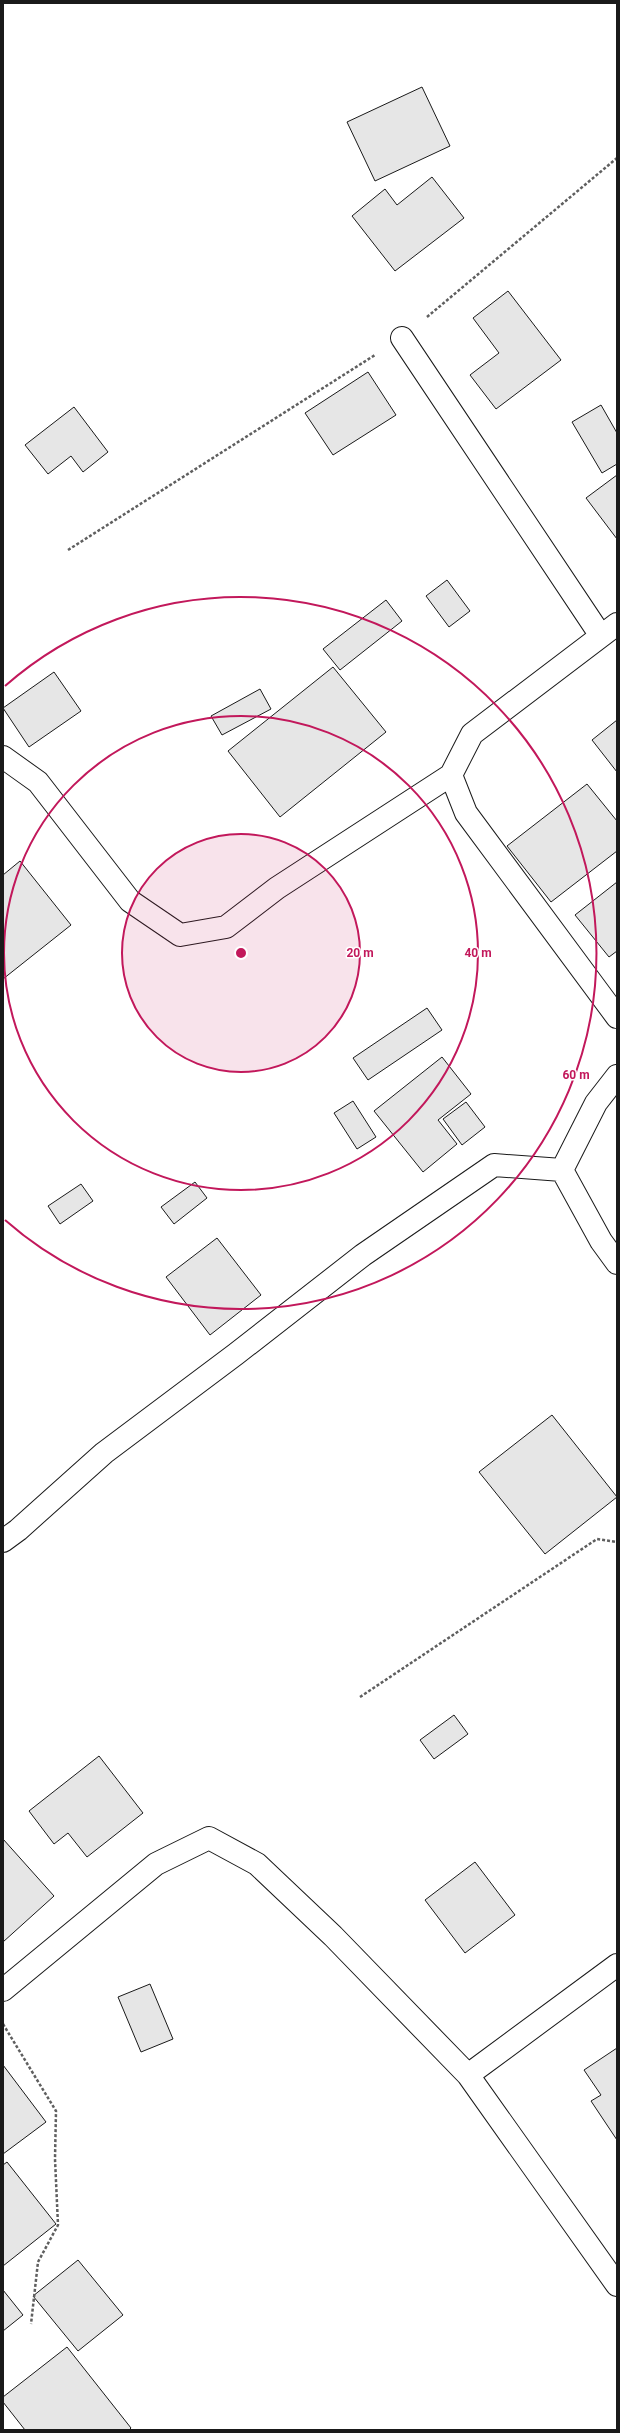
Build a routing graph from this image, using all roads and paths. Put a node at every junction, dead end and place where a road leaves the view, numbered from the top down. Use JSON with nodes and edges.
{"nodes":[{"id":1,"x":617,"y":158,"type":"edge"},
{"id":2,"x":402,"y":338,"type":"junction"},
{"id":3,"x":68,"y":550,"type":"dead end"},
{"id":4,"x":609,"y":630,"type":"edge"},
{"id":5,"x":3,"y":757,"type":"edge"},
{"id":6,"x":451,"y":775,"type":"junction"},
{"id":7,"x":617,"y":1017,"type":"edge"},
{"id":8,"x":617,"y":1076,"type":"edge"},
{"id":9,"x":562,"y":1170,"type":"junction"},
{"id":10,"x":617,"y":1263,"type":"edge"},
{"id":11,"x":3,"y":1541,"type":"edge"},
{"id":12,"x":617,"y":1542,"type":"edge"},
{"id":13,"x":360,"y":1697,"type":"dead end"},
{"id":14,"x":617,"y":1965,"type":"edge"},
{"id":15,"x":3,"y":1990,"type":"edge"},
{"id":16,"x":3,"y":2024,"type":"edge"},
{"id":17,"x":468,"y":2075,"type":"junction"},
{"id":18,"x":617,"y":2285,"type":"edge"},
{"id":19,"x":31,"y":2324,"type":"dead end"}],
"edges":[{"from":1,"to":2,"type":"path"},
{"from":2,"to":3,"type":"path"},
{"from":2,"to":4,"type":"street"},
{"from":4,"to":6,"type":"street"},
{"from":5,"to":6,"type":"street"},
{"from":6,"to":7,"type":"street"},
{"from":8,"to":9,"type":"street"},
{"from":9,"to":10,"type":"street"},
{"from":9,"to":11,"type":"street"},
{"from":12,"to":13,"type":"path"},
{"from":14,"to":17,"type":"street"},
{"from":15,"to":17,"type":"street"},
{"from":16,"to":19,"type":"path"},
{"from":17,"to":18,"type":"street"}]}
